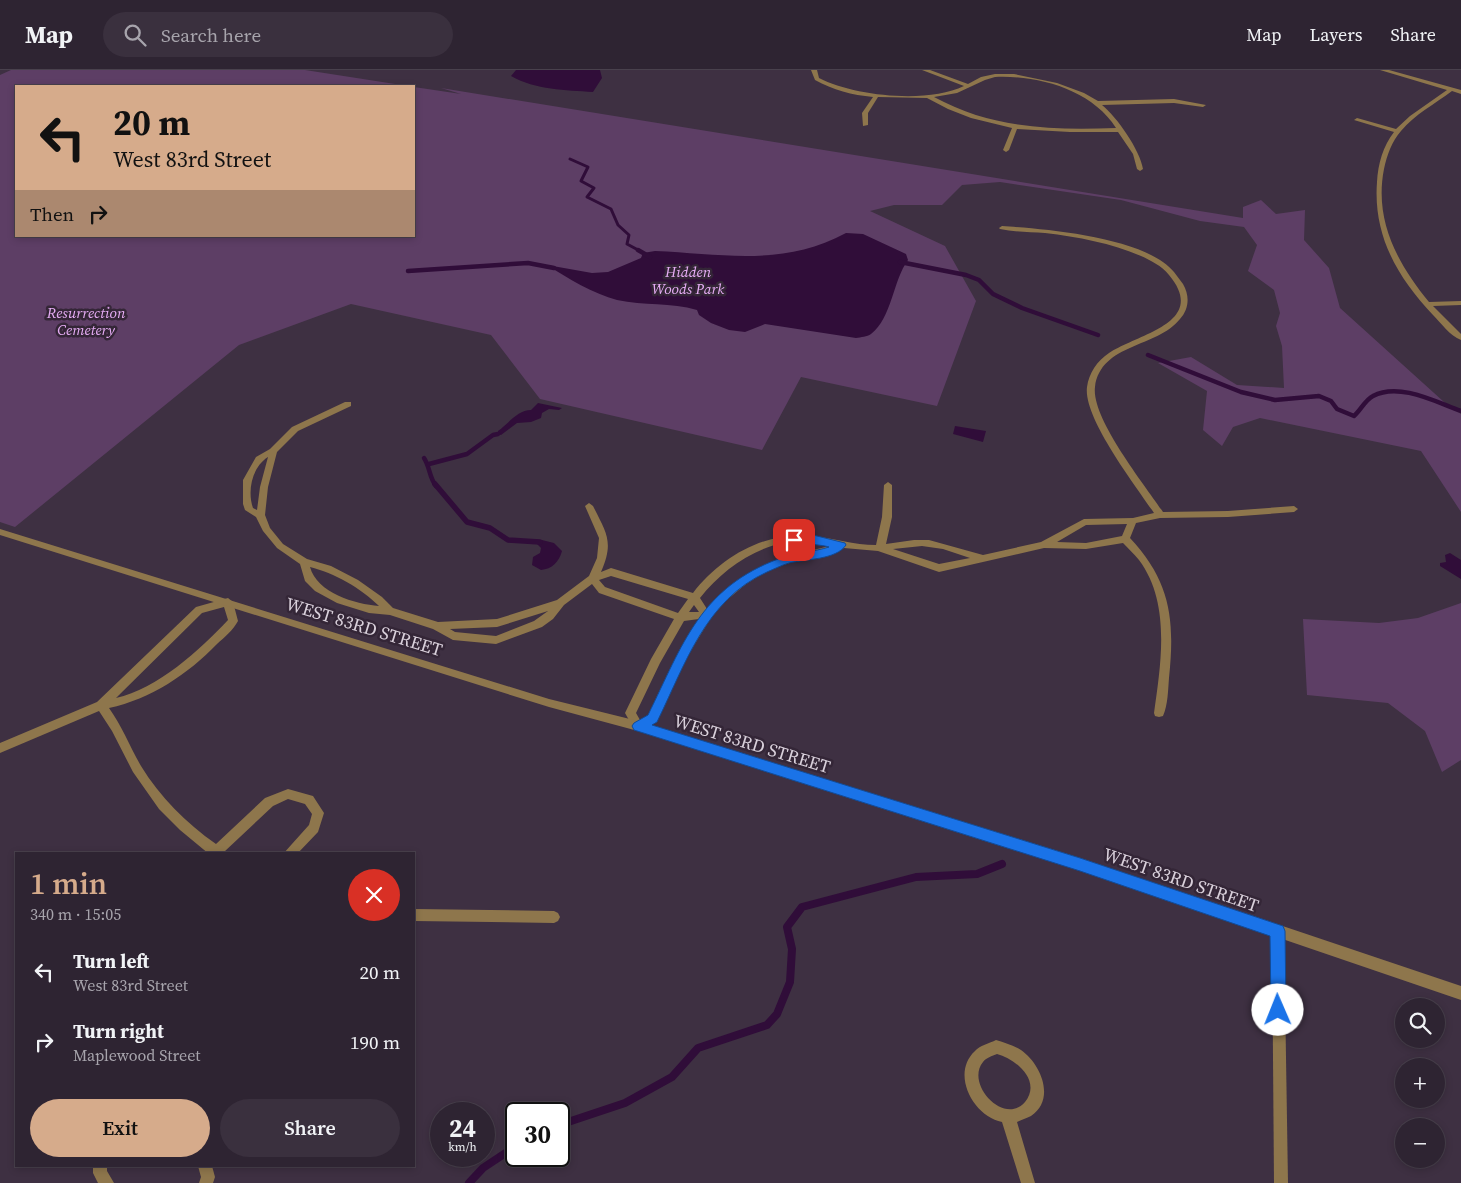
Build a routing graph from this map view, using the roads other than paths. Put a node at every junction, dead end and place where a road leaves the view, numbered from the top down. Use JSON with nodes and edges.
{"nodes":[{"id":1,"x":814,"y":70,"type":"edge"},
{"id":2,"x":925,"y":70,"type":"edge"},
{"id":3,"x":979,"y":70,"type":"edge"},
{"id":4,"x":1383,"y":70,"type":"edge"},
{"id":5,"x":998,"y":72,"type":"edge"},
{"id":6,"x":980,"y":80,"type":"junction"},
{"id":7,"x":968,"y":86,"type":"junction"},
{"id":8,"x":1452,"y":89,"type":"junction"},
{"id":9,"x":1461,"y":92,"type":"edge"},
{"id":10,"x":877,"y":95,"type":"junction"},
{"id":11,"x":928,"y":96,"type":"junction"},
{"id":12,"x":1096,"y":103,"type":"junction"},
{"id":13,"x":1203,"y":105,"type":"dead end"},
{"id":14,"x":1357,"y":120,"type":"dead end"},
{"id":15,"x":865,"y":125,"type":"dead end"},
{"id":16,"x":1014,"y":127,"type":"junction"},
{"id":17,"x":1120,"y":130,"type":"junction"},
{"id":18,"x":1398,"y":132,"type":"junction"},
{"id":19,"x":1006,"y":150,"type":"dead end"},
{"id":20,"x":1140,"y":169,"type":"dead end"},
{"id":21,"x":1002,"y":228,"type":"dead end"},
{"id":22,"x":1461,"y":303,"type":"edge"},
{"id":23,"x":1427,"y":304,"type":"junction"},
{"id":24,"x":1461,"y":338,"type":"edge"},
{"id":25,"x":348,"y":404,"type":"dead end"},
{"id":26,"x":273,"y":451,"type":"junction"},
{"id":27,"x":888,"y":485,"type":"dead end"},
{"id":28,"x":589,"y":506,"type":"dead end"},
{"id":29,"x":1294,"y":509,"type":"dead end"},
{"id":30,"x":1160,"y":514,"type":"junction"},
{"id":31,"x":260,"y":515,"type":"junction"},
{"id":32,"x":1133,"y":521,"type":"junction"},
{"id":33,"x":0,"y":532,"type":"edge"},
{"id":34,"x":1125,"y":539,"type":"junction"},
{"id":35,"x":841,"y":545,"type":"junction"},
{"id":36,"x":1044,"y":545,"type":"junction"},
{"id":37,"x":880,"y":548,"type":"junction"},
{"id":38,"x":984,"y":559,"type":"junction"},
{"id":39,"x":304,"y":562,"type":"junction"},
{"id":40,"x":593,"y":578,"type":"junction"},
{"id":41,"x":694,"y":597,"type":"junction"},
{"id":42,"x":228,"y":602,"type":"junction"},
{"id":43,"x":561,"y":602,"type":"junction"},
{"id":44,"x":390,"y":612,"type":"junction"},
{"id":45,"x":706,"y":615,"type":"junction"},
{"id":46,"x":680,"y":617,"type":"junction"},
{"id":47,"x":437,"y":626,"type":"junction"},
{"id":48,"x":101,"y":705,"type":"junction"},
{"id":49,"x":1158,"y":713,"type":"dead end"},
{"id":50,"x":638,"y":726,"type":"junction"},
{"id":51,"x":0,"y":748,"type":"edge"},
{"id":52,"x":217,"y":852,"type":"edge"},
{"id":53,"x":219,"y":852,"type":"edge"},
{"id":54,"x":291,"y":852,"type":"edge"},
{"id":55,"x":415,"y":915,"type":"edge"},
{"id":56,"x":554,"y":917,"type":"dead end"},
{"id":57,"x":1278,"y":931,"type":"junction"},
{"id":58,"x":1461,"y":993,"type":"edge"},
{"id":59,"x":1008,"y":1117,"type":"junction"},
{"id":60,"x":100,"y":1167,"type":"edge"},
{"id":61,"x":204,"y":1167,"type":"edge"},
{"id":62,"x":106,"y":1183,"type":"edge"},
{"id":63,"x":206,"y":1183,"type":"edge"},
{"id":64,"x":1028,"y":1183,"type":"edge"},
{"id":65,"x":1281,"y":1183,"type":"edge"}],
"edges":[{"from":1,"to":10,"type":"street"},
{"from":2,"to":7,"type":"street"},
{"from":3,"to":6,"type":"street"},
{"from":4,"to":8,"type":"street"},
{"from":5,"to":6,"type":"street"},
{"from":5,"to":12,"type":"street"},
{"from":6,"to":7,"type":"street"},
{"from":7,"to":11,"type":"street"},
{"from":8,"to":9,"type":"street"},
{"from":8,"to":18,"type":"street"},
{"from":10,"to":11,"type":"street"},
{"from":10,"to":15,"type":"street"},
{"from":11,"to":16,"type":"street"},
{"from":12,"to":13,"type":"street"},
{"from":12,"to":17,"type":"street"},
{"from":14,"to":18,"type":"street"},
{"from":16,"to":17,"type":"street"},
{"from":16,"to":19,"type":"street"},
{"from":17,"to":20,"type":"street"},
{"from":18,"to":23,"type":"street"},
{"from":21,"to":30,"type":"street"},
{"from":22,"to":23,"type":"street"},
{"from":23,"to":24,"type":"street"},
{"from":25,"to":26,"type":"street"},
{"from":26,"to":31,"type":"street"},
{"from":26,"to":31,"type":"street"},
{"from":27,"to":37,"type":"street"},
{"from":28,"to":40,"type":"street"},
{"from":29,"to":30,"type":"street"},
{"from":30,"to":32,"type":"street"},
{"from":31,"to":39,"type":"street"},
{"from":32,"to":34,"type":"street"},
{"from":32,"to":36,"type":"street"},
{"from":33,"to":42,"type":"street","name":"WEST 83RD STREET"},
{"from":34,"to":36,"type":"street"},
{"from":34,"to":49,"type":"street"},
{"from":35,"to":37,"type":"street"},
{"from":35,"to":41,"type":"street"},
{"from":35,"to":45,"type":"street"},
{"from":36,"to":38,"type":"street"},
{"from":37,"to":38,"type":"street"},
{"from":37,"to":38,"type":"street"},
{"from":39,"to":44,"type":"street"},
{"from":39,"to":44,"type":"street"},
{"from":40,"to":41,"type":"street"},
{"from":40,"to":43,"type":"street"},
{"from":40,"to":46,"type":"street"},
{"from":41,"to":45,"type":"street"},
{"from":41,"to":46,"type":"street"},
{"from":42,"to":48,"type":"street"},
{"from":42,"to":48,"type":"street"},
{"from":42,"to":50,"type":"street","name":"WEST 83RD STREET"},
{"from":43,"to":47,"type":"street"},
{"from":43,"to":47,"type":"street"},
{"from":44,"to":47,"type":"street"},
{"from":45,"to":46,"type":"street"},
{"from":45,"to":50,"type":"street"},
{"from":46,"to":50,"type":"street"},
{"from":48,"to":51,"type":"street"},
{"from":48,"to":52,"type":"street"},
{"from":50,"to":57,"type":"street","name":"WEST 83RD STREET"},
{"from":53,"to":54,"type":"street"},
{"from":55,"to":56,"type":"street"},
{"from":57,"to":58,"type":"street","name":"WEST 83RD STREET"},
{"from":57,"to":65,"type":"street"},
{"from":59,"to":59,"type":"street"},
{"from":59,"to":64,"type":"street"},
{"from":60,"to":62,"type":"street"},
{"from":61,"to":63,"type":"street"}]}
